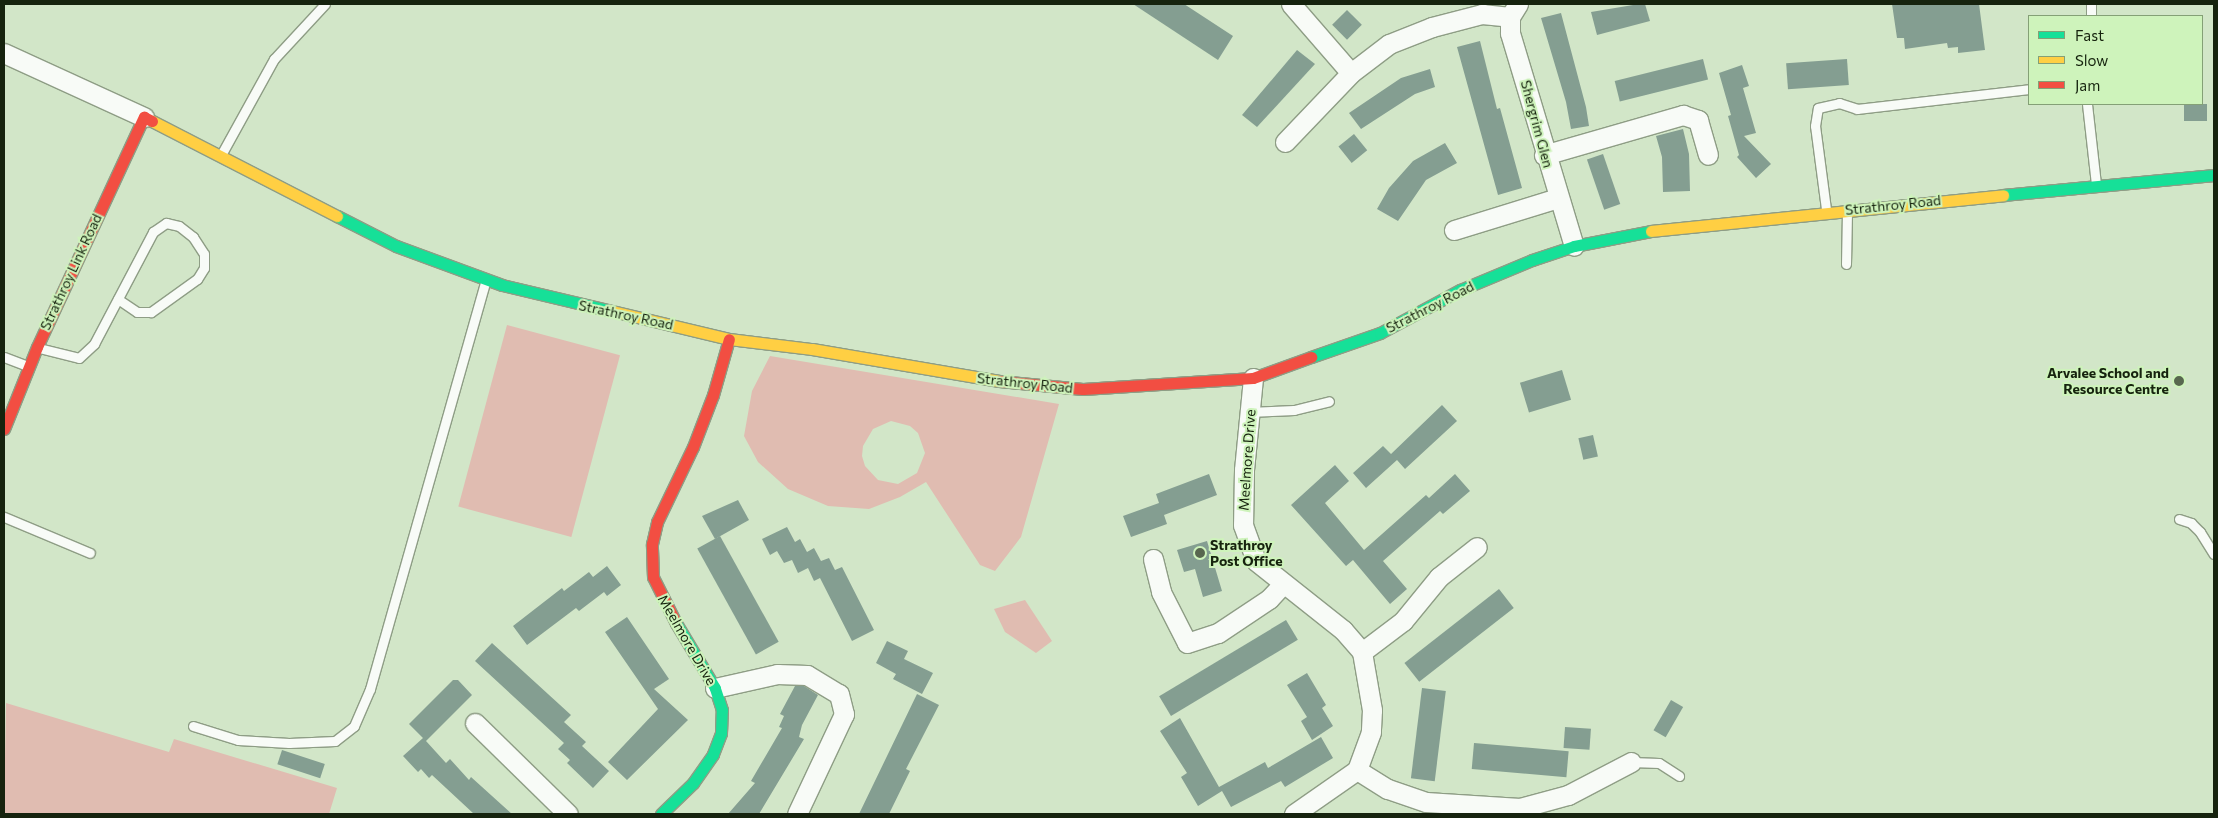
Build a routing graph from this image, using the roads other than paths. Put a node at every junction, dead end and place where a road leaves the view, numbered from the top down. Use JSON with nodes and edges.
{"nodes":[{"id":1,"x":325,"y":4,"type":"edge"},
{"id":2,"x":1291,"y":4,"type":"edge"},
{"id":3,"x":1514,"y":10,"type":"edge"},
{"id":4,"x":4,"y":53,"type":"edge"},
{"id":5,"x":1351,"y":73,"type":"junction"},
{"id":6,"x":2028,"y":89,"type":"edge"},
{"id":7,"x":2087,"y":105,"type":"edge"},
{"id":8,"x":144,"y":117,"type":"junction"},
{"id":9,"x":1285,"y":142,"type":"dead end"},
{"id":10,"x":221,"y":155,"type":"junction"},
{"id":11,"x":1544,"y":155,"type":"junction"},
{"id":12,"x":1708,"y":155,"type":"dead end"},
{"id":13,"x":2214,"y":175,"type":"edge"},
{"id":14,"x":2096,"y":184,"type":"junction"},
{"id":15,"x":1558,"y":198,"type":"junction"},
{"id":16,"x":1847,"y":210,"type":"junction"},
{"id":17,"x":1826,"y":212,"type":"junction"},
{"id":18,"x":1454,"y":230,"type":"dead end"},
{"id":19,"x":1574,"y":246,"type":"junction"},
{"id":20,"x":1846,"y":264,"type":"dead end"},
{"id":21,"x":485,"y":279,"type":"junction"},
{"id":22,"x":118,"y":299,"type":"junction"},
{"id":23,"x":730,"y":339,"type":"junction"},
{"id":24,"x":37,"y":347,"type":"junction"},
{"id":25,"x":4,"y":356,"type":"edge"},
{"id":26,"x":28,"y":366,"type":"junction"},
{"id":27,"x":1253,"y":378,"type":"junction"},
{"id":28,"x":1329,"y":401,"type":"dead end"},
{"id":29,"x":1250,"y":412,"type":"junction"},
{"id":30,"x":4,"y":429,"type":"edge"},
{"id":31,"x":4,"y":517,"type":"edge"},
{"id":32,"x":2179,"y":520,"type":"dead end"},
{"id":33,"x":1477,"y":548,"type":"dead end"},
{"id":34,"x":90,"y":552,"type":"dead end"},
{"id":35,"x":2214,"y":554,"type":"edge"},
{"id":36,"x":1153,"y":559,"type":"dead end"},
{"id":37,"x":1283,"y":584,"type":"junction"},
{"id":38,"x":1362,"y":652,"type":"junction"},
{"id":39,"x":715,"y":688,"type":"junction"},
{"id":40,"x":475,"y":723,"type":"dead end"},
{"id":41,"x":193,"y":726,"type":"dead end"},
{"id":42,"x":1631,"y":762,"type":"joint"},
{"id":43,"x":1356,"y":770,"type":"junction"},
{"id":44,"x":1679,"y":776,"type":"dead end"},
{"id":45,"x":1426,"y":808,"type":"edge"},
{"id":46,"x":568,"y":814,"type":"edge"},
{"id":47,"x":661,"y":814,"type":"edge"},
{"id":48,"x":797,"y":814,"type":"edge"},
{"id":49,"x":1294,"y":814,"type":"edge"}],
"edges":[{"from":1,"to":10,"type":"lane"},
{"from":2,"to":5,"type":"street"},
{"from":3,"to":5,"type":"street"},
{"from":3,"to":11,"type":"street","name":"Shergrim Glen"},
{"from":4,"to":8,"type":"street"},
{"from":5,"to":9,"type":"street"},
{"from":6,"to":17,"type":"lane"},
{"from":7,"to":14,"type":"lane"},
{"from":8,"to":10,"type":"street","name":"Strathroy Road"},
{"from":8,"to":24,"type":"street","name":"Strathroy Link Road"},
{"from":10,"to":21,"type":"street","name":"Strathroy Road"},
{"from":11,"to":12,"type":"street"},
{"from":11,"to":15,"type":"street","name":"Shergrim Glen"},
{"from":13,"to":14,"type":"street","name":"Strathroy Road"},
{"from":14,"to":16,"type":"street","name":"Strathroy Road"},
{"from":15,"to":18,"type":"street"},
{"from":15,"to":19,"type":"street","name":"Shergrim Glen"},
{"from":16,"to":17,"type":"street","name":"Strathroy Road"},
{"from":16,"to":20,"type":"lane"},
{"from":17,"to":19,"type":"street","name":"Strathroy Road"},
{"from":19,"to":27,"type":"street","name":"Strathroy Road"},
{"from":21,"to":23,"type":"street","name":"Strathroy Road"},
{"from":21,"to":41,"type":"lane"},
{"from":22,"to":22,"type":"lane"},
{"from":22,"to":24,"type":"lane"},
{"from":23,"to":27,"type":"street","name":"Strathroy Road"},
{"from":23,"to":39,"type":"street","name":"Meelmore Drive"},
{"from":24,"to":26,"type":"street","name":"Strathroy Link Road"},
{"from":25,"to":26,"type":"lane"},
{"from":26,"to":30,"type":"street","name":"Strathroy Link Road"},
{"from":27,"to":29,"type":"street","name":"Meelmore Drive"},
{"from":28,"to":29,"type":"lane"},
{"from":29,"to":37,"type":"street","name":"Meelmore Drive"},
{"from":31,"to":34,"type":"lane"},
{"from":32,"to":35,"type":"lane"},
{"from":33,"to":38,"type":"street"},
{"from":36,"to":37,"type":"street"},
{"from":37,"to":38,"type":"street","name":"Meelmore Drive"},
{"from":38,"to":43,"type":"street"},
{"from":39,"to":47,"type":"street","name":"Meelmore Drive"},
{"from":39,"to":48,"type":"street"},
{"from":40,"to":46,"type":"street"},
{"from":42,"to":44,"type":"lane"},
{"from":42,"to":45,"type":"street"},
{"from":43,"to":45,"type":"street"},
{"from":43,"to":49,"type":"street"}]}
